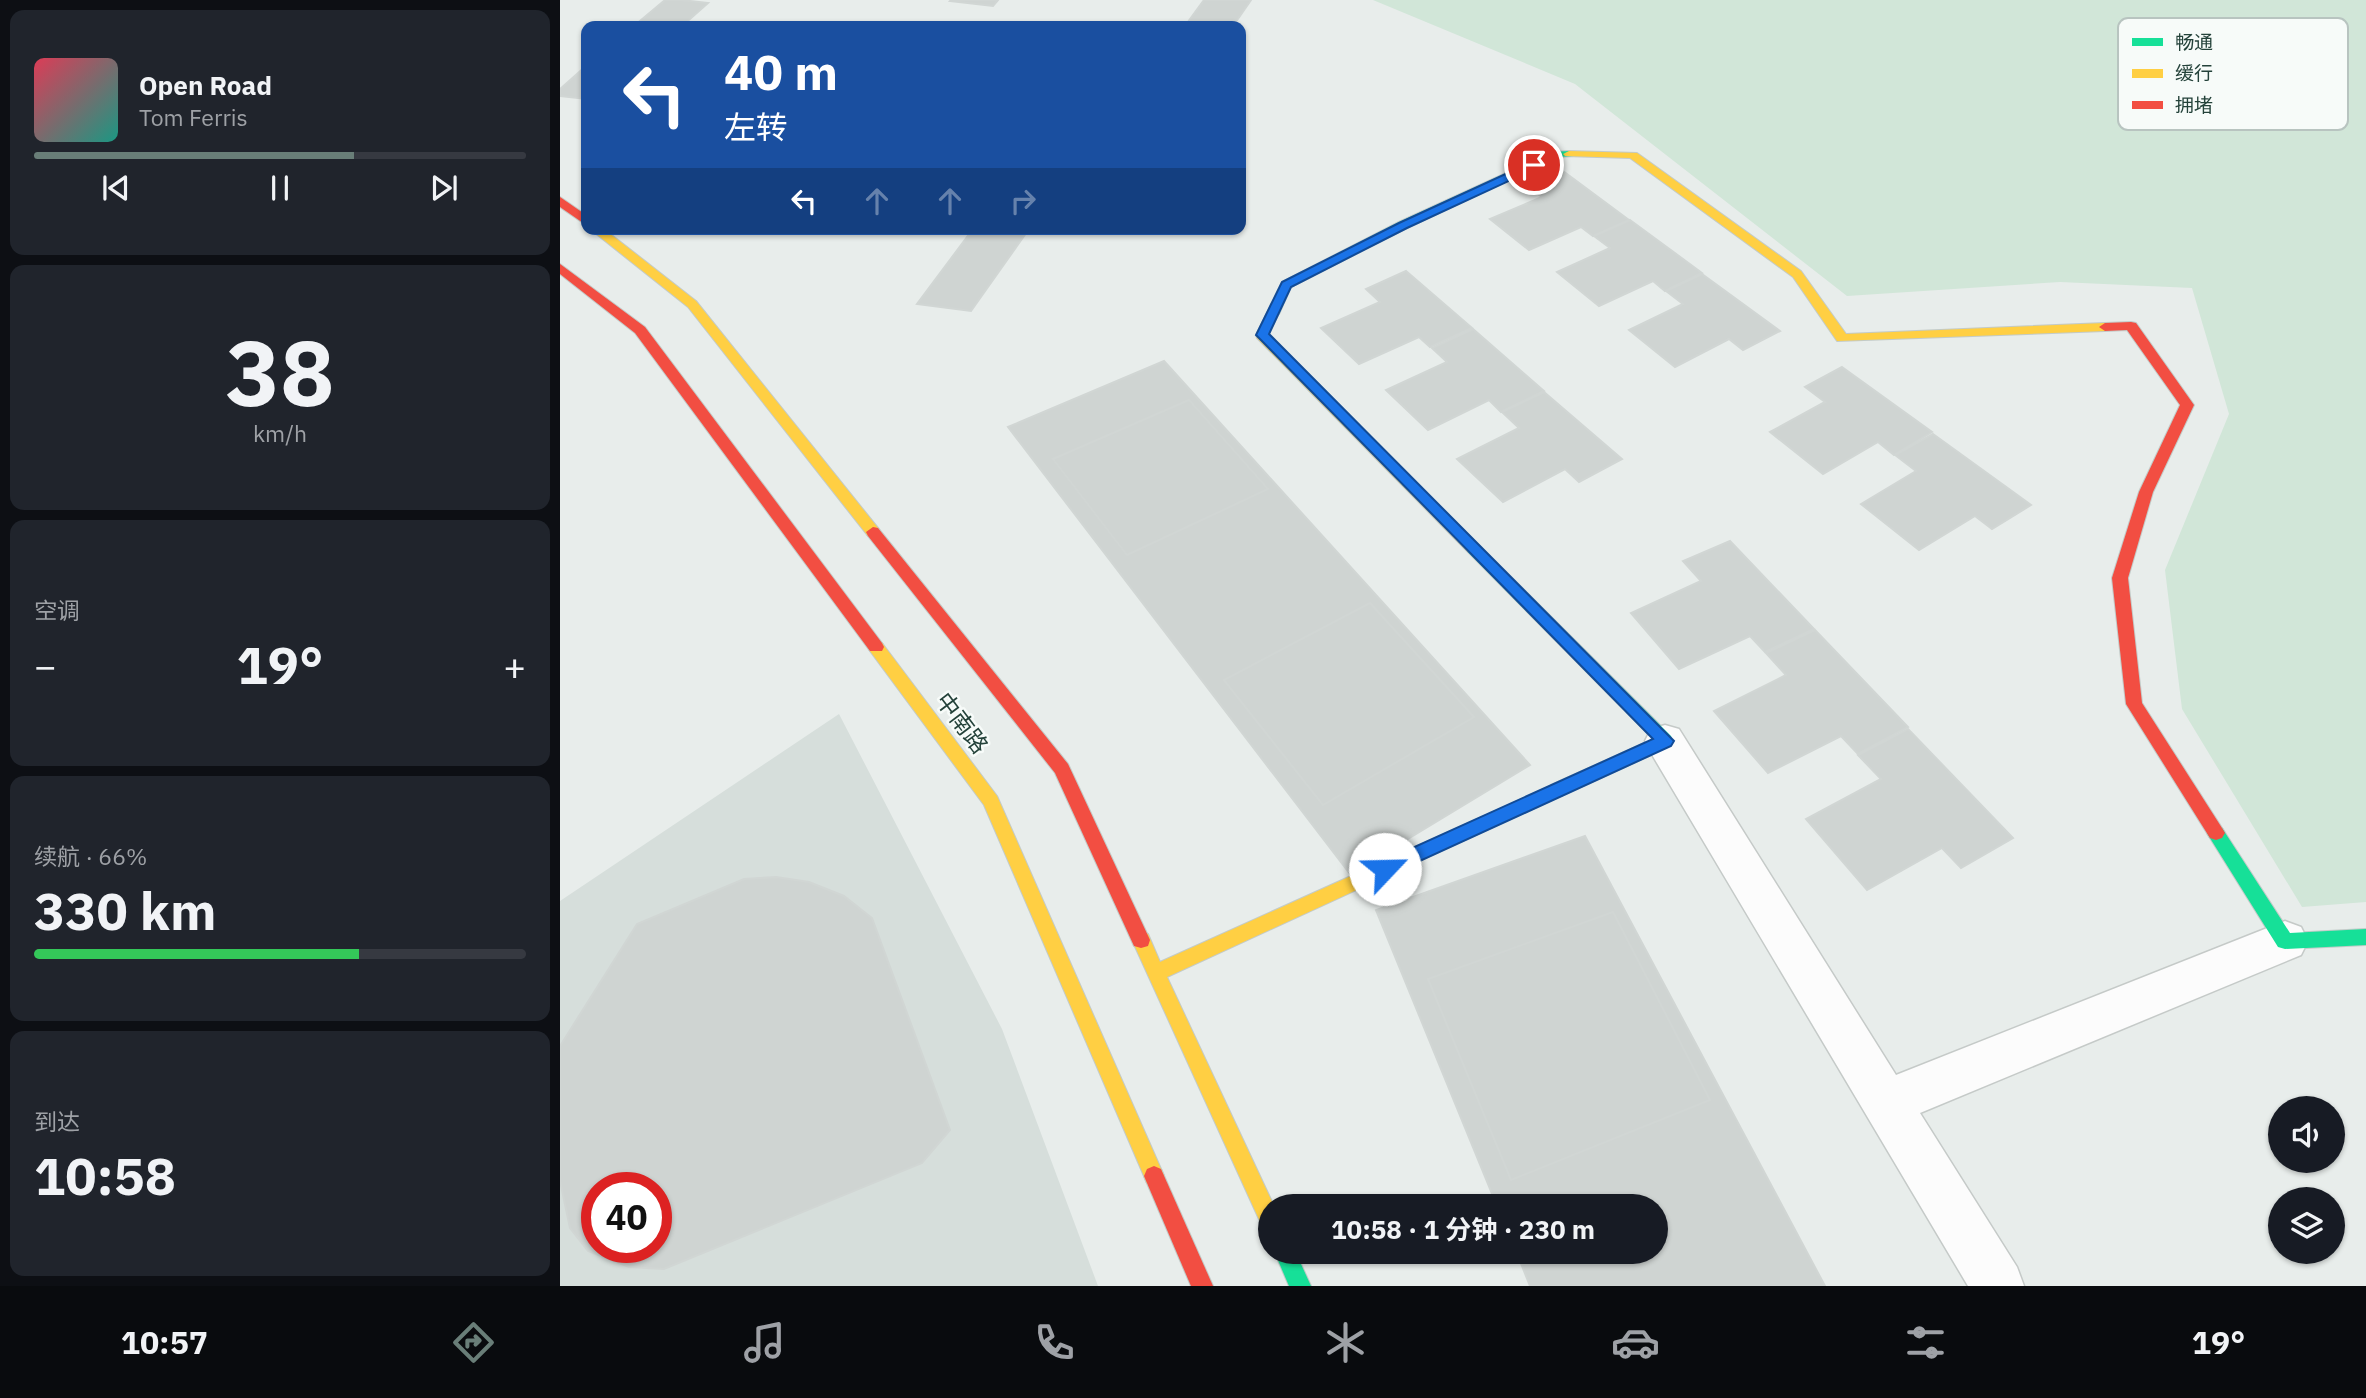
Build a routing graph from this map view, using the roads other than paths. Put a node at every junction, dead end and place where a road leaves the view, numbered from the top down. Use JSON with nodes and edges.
{"nodes":[{"id":1,"x":560,"y":201,"type":"edge"},
{"id":2,"x":581,"y":217,"type":"edge"},
{"id":3,"x":604,"y":235,"type":"edge"},
{"id":4,"x":560,"y":268,"type":"edge"},
{"id":5,"x":1665,"y":741,"type":"junction"},
{"id":6,"x":2366,"y":937,"type":"edge"},
{"id":7,"x":2286,"y":941,"type":"junction"},
{"id":8,"x":1156,"y":973,"type":"junction"},
{"id":9,"x":1886,"y":1103,"type":"junction"},
{"id":10,"x":1258,"y":1196,"type":"edge"},
{"id":11,"x":1290,"y":1264,"type":"edge"},
{"id":12,"x":1202,"y":1286,"type":"edge"},
{"id":13,"x":1300,"y":1286,"type":"edge"},
{"id":14,"x":1998,"y":1286,"type":"edge"}],
"edges":[{"from":1,"to":2,"type":"street"},
{"from":3,"to":8,"type":"street"},
{"from":4,"to":12,"type":"street","name":"中南路"},
{"from":5,"to":7,"type":"street"},
{"from":5,"to":8,"type":"street"},
{"from":5,"to":9,"type":"street"},
{"from":6,"to":7,"type":"street"},
{"from":7,"to":9,"type":"street"},
{"from":8,"to":10,"type":"street"},
{"from":9,"to":14,"type":"street"},
{"from":11,"to":13,"type":"street"}]}
